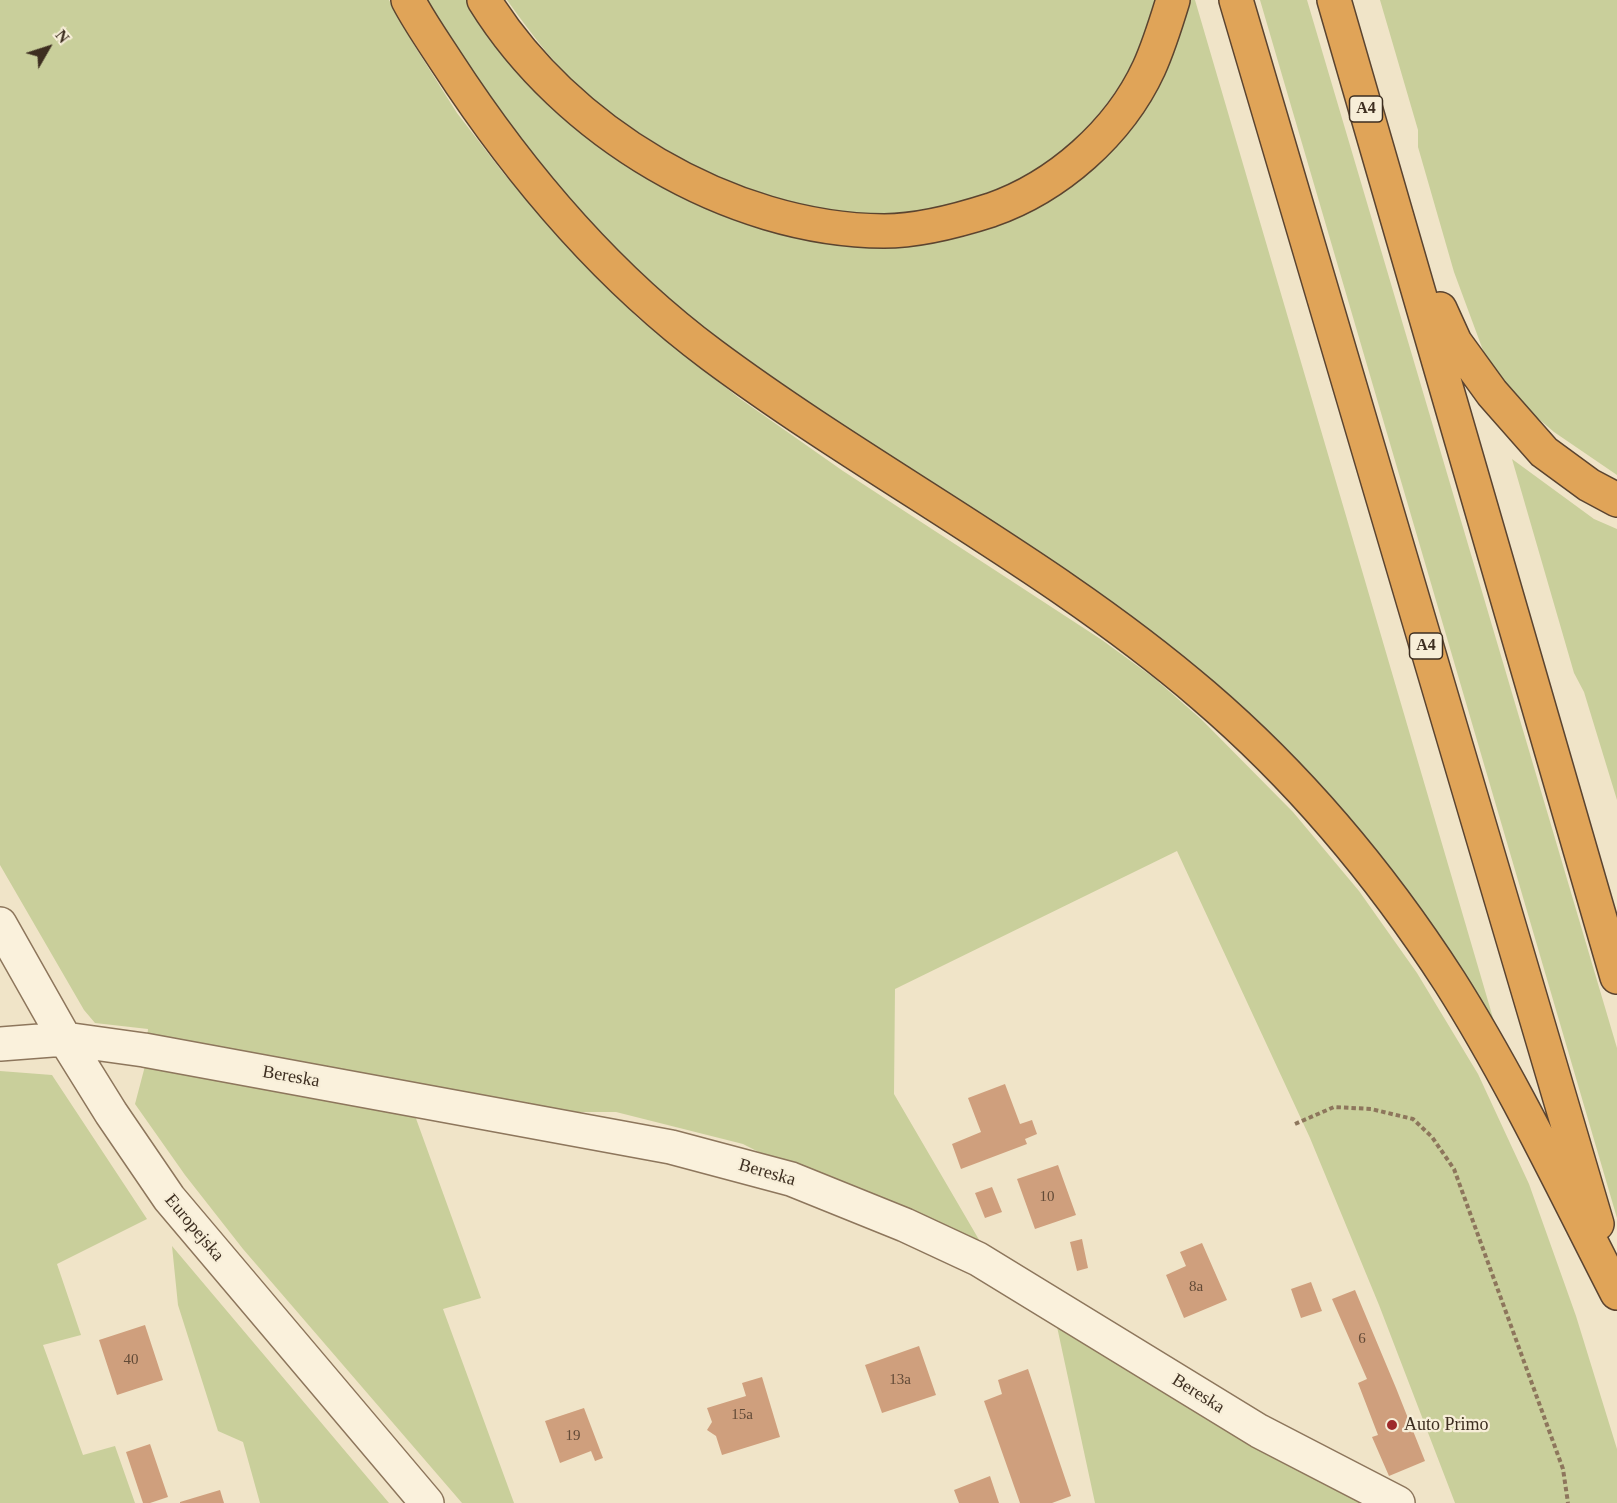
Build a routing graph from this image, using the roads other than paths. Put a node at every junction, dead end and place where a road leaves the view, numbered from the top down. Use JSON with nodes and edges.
{"nodes":[{"id":1,"x":408,"y":0,"type":"edge"},
{"id":2,"x":484,"y":0,"type":"edge"},
{"id":3,"x":1173,"y":0,"type":"edge"},
{"id":4,"x":1236,"y":0,"type":"edge"},
{"id":5,"x":1334,"y":0,"type":"edge"},
{"id":6,"x":1397,"y":218,"type":"junction"},
{"id":7,"x":1617,"y":500,"type":"edge"},
{"id":8,"x":0,"y":924,"type":"edge"},
{"id":9,"x":1617,"y":977,"type":"edge"},
{"id":10,"x":66,"y":1039,"type":"junction"},
{"id":11,"x":0,"y":1044,"type":"edge"},
{"id":12,"x":1617,"y":1292,"type":"edge"},
{"id":13,"x":427,"y":1503,"type":"edge"},
{"id":14,"x":1398,"y":1503,"type":"edge"}],
"edges":[{"from":1,"to":12,"type":"highway"},
{"from":2,"to":3,"type":"highway"},
{"from":4,"to":12,"type":"highway","number":"A4"},
{"from":5,"to":6,"type":"highway","number":"A4"},
{"from":6,"to":7,"type":"highway"},
{"from":6,"to":9,"type":"highway","number":"A4"},
{"from":8,"to":10,"type":"street","name":"Europejska"},
{"from":10,"to":11,"type":"street","name":"Bereska"},
{"from":10,"to":13,"type":"street","name":"Europejska"},
{"from":10,"to":14,"type":"street","name":"Bereska"}]}
